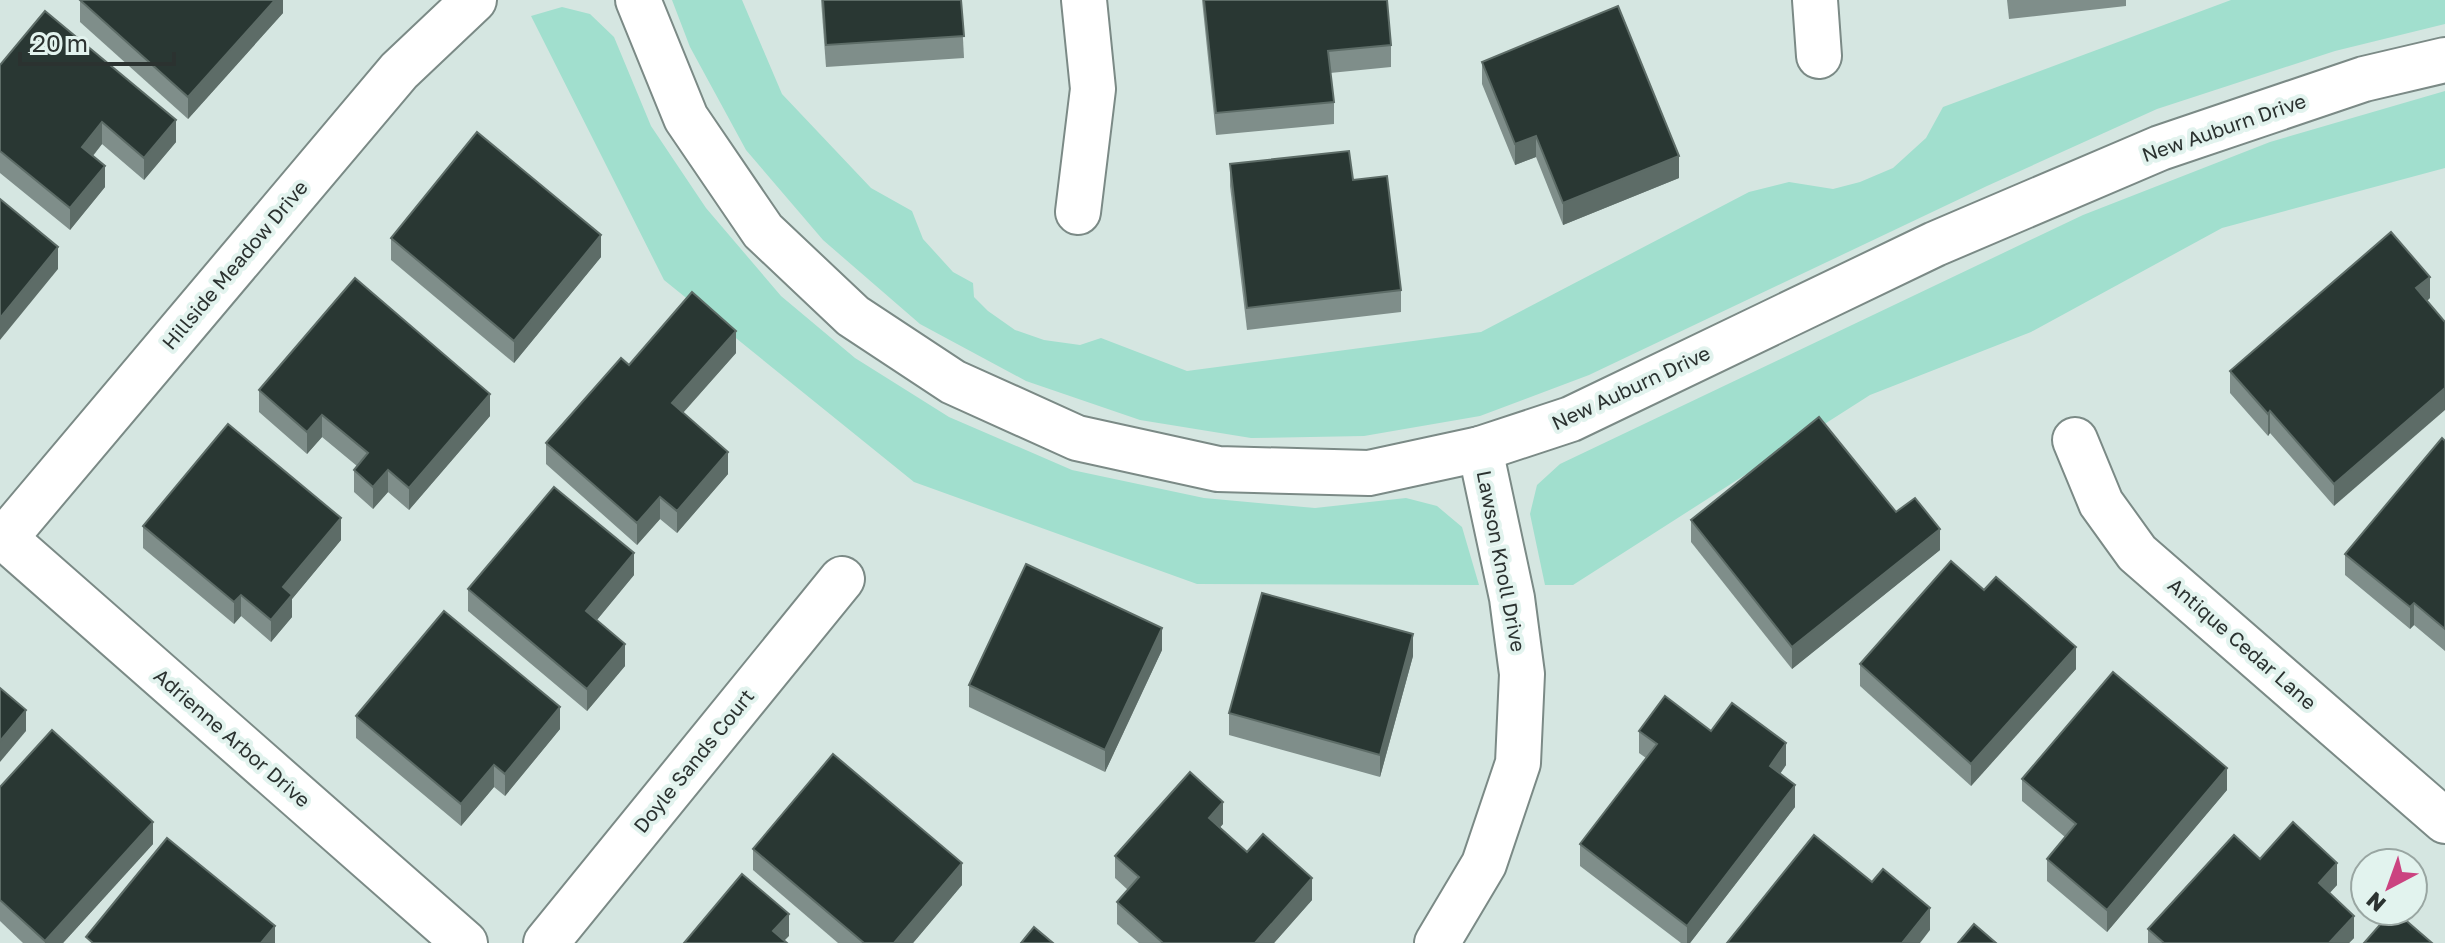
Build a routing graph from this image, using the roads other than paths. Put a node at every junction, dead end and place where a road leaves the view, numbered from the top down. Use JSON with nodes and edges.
{"nodes":[{"id":1,"x":474,"y":0,"type":"edge"},
{"id":2,"x":638,"y":0,"type":"edge"},
{"id":3,"x":1084,"y":0,"type":"edge"},
{"id":4,"x":1815,"y":0,"type":"edge"},
{"id":5,"x":1819,"y":56,"type":"dead end"},
{"id":6,"x":2445,"y":60,"type":"edge"},
{"id":7,"x":1078,"y":212,"type":"dead end"},
{"id":8,"x":2075,"y":440,"type":"dead end"},
{"id":9,"x":1480,"y":449,"type":"junction"},
{"id":10,"x":3,"y":536,"type":"edge"},
{"id":11,"x":842,"y":579,"type":"dead end"},
{"id":12,"x":2445,"y":821,"type":"edge"},
{"id":13,"x":1451,"y":938,"type":"edge"},
{"id":14,"x":465,"y":943,"type":"edge"},
{"id":15,"x":546,"y":943,"type":"edge"}],
"edges":[{"from":1,"to":10,"type":"street","name":"Hillside Meadow Drive"},
{"from":2,"to":9,"type":"street","name":"New Auburn Drive"},
{"from":3,"to":7,"type":"street"},
{"from":4,"to":5,"type":"street"},
{"from":6,"to":9,"type":"street","name":"New Auburn Drive"},
{"from":8,"to":12,"type":"street","name":"Antique Cedar Lane"},
{"from":9,"to":13,"type":"street","name":"Lawson Knoll Drive"},
{"from":10,"to":14,"type":"street","name":"Adrienne Arbor Drive"},
{"from":11,"to":15,"type":"street","name":"Doyle Sands Court"}]}
